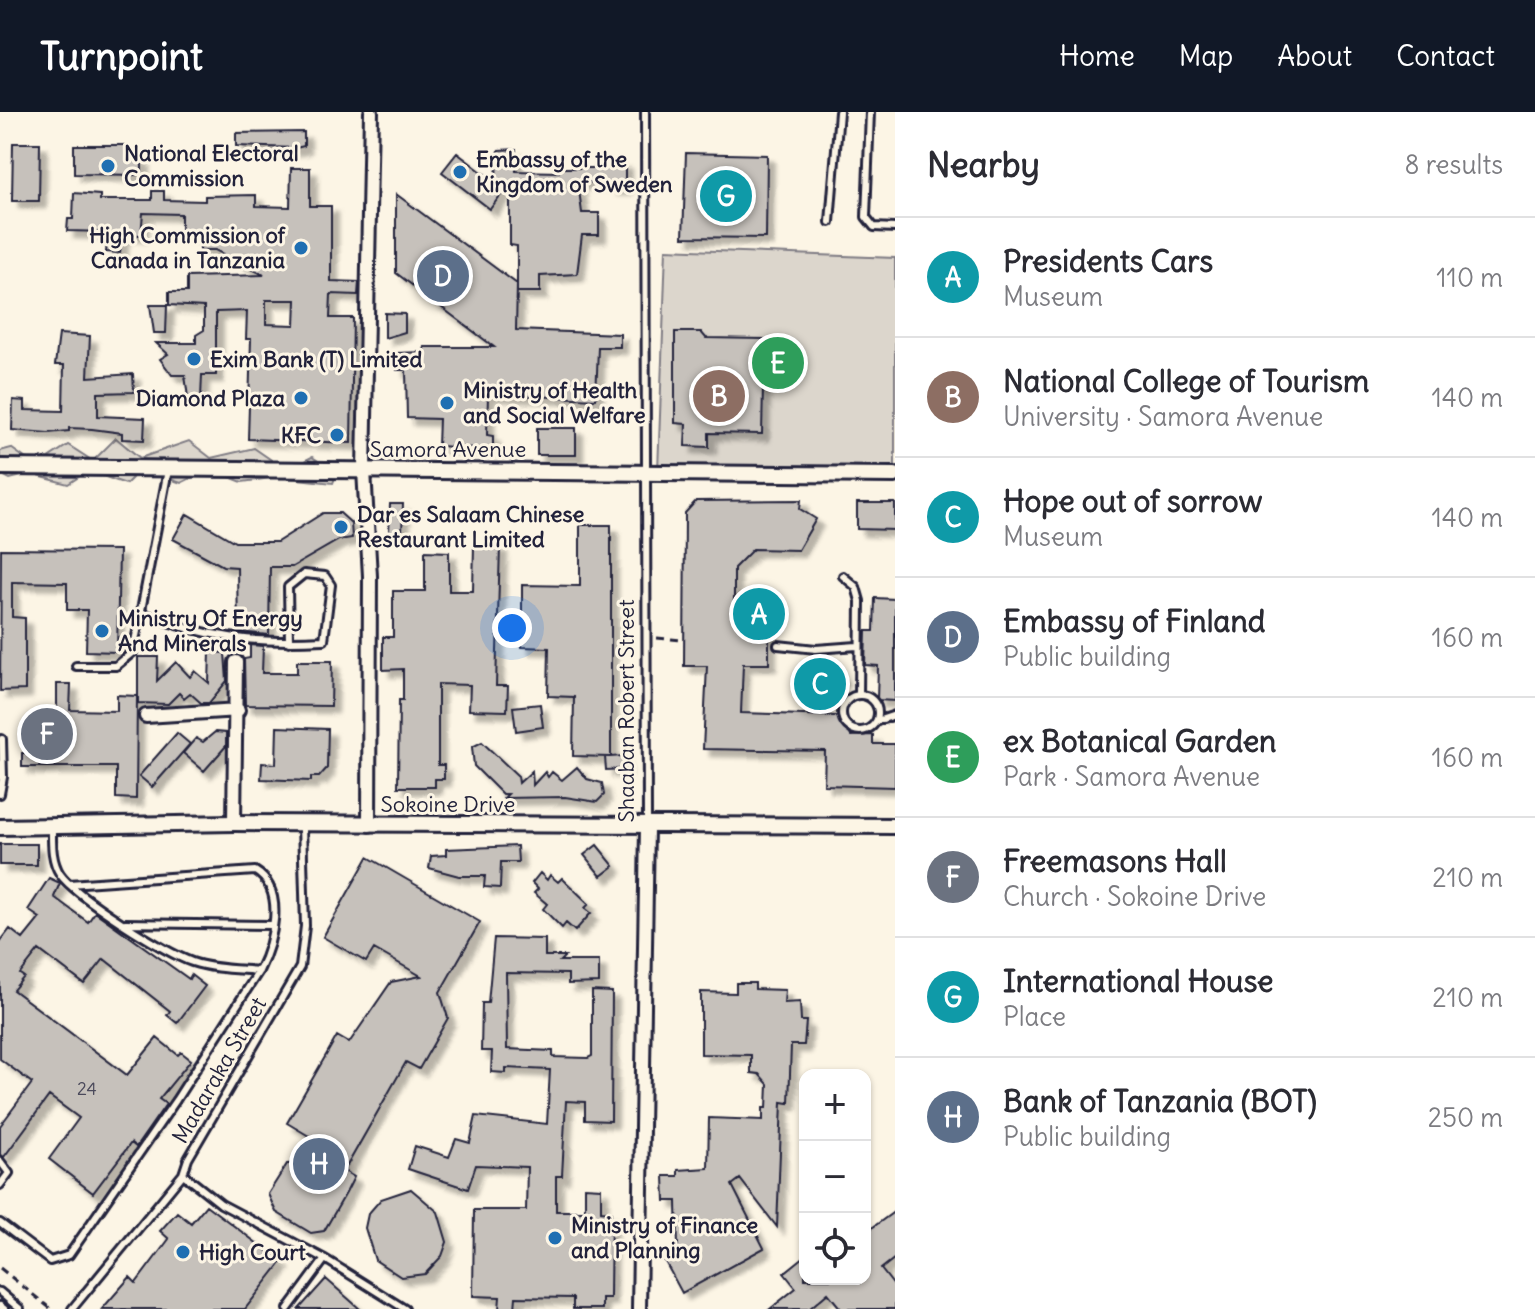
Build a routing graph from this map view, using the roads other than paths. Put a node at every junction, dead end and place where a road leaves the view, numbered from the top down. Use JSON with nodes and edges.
{"nodes":[{"id":1,"x":371,"y":112,"type":"edge"},
{"id":2,"x":645,"y":112,"type":"edge"},
{"id":3,"x":839,"y":112,"type":"edge"},
{"id":4,"x":870,"y":112,"type":"edge"},
{"id":5,"x":830,"y":222,"type":"dead end"},
{"id":6,"x":895,"y":228,"type":"edge"},
{"id":7,"x":0,"y":467,"type":"edge"},
{"id":8,"x":169,"y":469,"type":"junction"},
{"id":9,"x":364,"y":470,"type":"junction"},
{"id":10,"x":645,"y":473,"type":"junction"},
{"id":11,"x":895,"y":475,"type":"edge"},
{"id":12,"x":843,"y":576,"type":"dead end"},
{"id":13,"x":140,"y":612,"type":"junction"},
{"id":14,"x":289,"y":642,"type":"junction"},
{"id":15,"x":778,"y":645,"type":"dead end"},
{"id":16,"x":857,"y":646,"type":"junction"},
{"id":17,"x":236,"y":662,"type":"dead end"},
{"id":18,"x":76,"y":666,"type":"dead end"},
{"id":19,"x":859,"y":695,"type":"junction"},
{"id":20,"x":238,"y":710,"type":"junction"},
{"id":21,"x":895,"y":715,"type":"edge"},
{"id":22,"x":146,"y":716,"type":"dead end"},
{"id":23,"x":877,"y":721,"type":"junction"},
{"id":24,"x":2,"y":739,"type":"dead end"},
{"id":25,"x":0,"y":794,"type":"edge"},
{"id":26,"x":234,"y":823,"type":"junction"},
{"id":27,"x":302,"y":825,"type":"junction"},
{"id":28,"x":369,"y":825,"type":"junction"},
{"id":29,"x":895,"y":826,"type":"edge"},
{"id":30,"x":0,"y":827,"type":"edge"},
{"id":31,"x":52,"y":827,"type":"junction"},
{"id":32,"x":647,"y":827,"type":"junction"},
{"id":33,"x":69,"y":884,"type":"junction"},
{"id":34,"x":125,"y":923,"type":"junction"},
{"id":35,"x":272,"y":925,"type":"junction"},
{"id":36,"x":259,"y":971,"type":"junction"},
{"id":37,"x":0,"y":1161,"type":"edge"},
{"id":38,"x":183,"y":1174,"type":"junction"},
{"id":39,"x":0,"y":1185,"type":"edge"},
{"id":40,"x":0,"y":1223,"type":"edge"},
{"id":41,"x":325,"y":1259,"type":"junction"},
{"id":42,"x":0,"y":1292,"type":"edge"},
{"id":43,"x":20,"y":1309,"type":"edge"},
{"id":44,"x":72,"y":1309,"type":"edge"},
{"id":45,"x":288,"y":1309,"type":"edge"},
{"id":46,"x":405,"y":1309,"type":"edge"},
{"id":47,"x":639,"y":1309,"type":"edge"}],
"edges":[{"from":1,"to":9,"type":"street"},
{"from":2,"to":10,"type":"lane","name":"Shaaban Robert Street"},
{"from":3,"to":5,"type":"lane"},
{"from":4,"to":6,"type":"lane"},
{"from":7,"to":8,"type":"street","name":"Samora Avenue"},
{"from":8,"to":9,"type":"street","name":"Samora Avenue"},
{"from":8,"to":13,"type":"lane"},
{"from":9,"to":10,"type":"street","name":"Samora Avenue"},
{"from":9,"to":28,"type":"street"},
{"from":10,"to":11,"type":"street","name":"Samora Avenue"},
{"from":10,"to":32,"type":"lane","name":"Shaaban Robert Street"},
{"from":12,"to":16,"type":"lane"},
{"from":13,"to":14,"type":"lane"},
{"from":13,"to":18,"type":"lane"},
{"from":14,"to":14,"type":"lane"},
{"from":15,"to":16,"type":"lane"},
{"from":16,"to":19,"type":"lane"},
{"from":17,"to":20,"type":"street"},
{"from":19,"to":23,"type":"lane"},
{"from":19,"to":23,"type":"lane"},
{"from":20,"to":22,"type":"street"},
{"from":20,"to":26,"type":"street"},
{"from":21,"to":23,"type":"lane"},
{"from":24,"to":25,"type":"lane"},
{"from":26,"to":27,"type":"street","name":"Sokoine Drive"},
{"from":26,"to":31,"type":"street","name":"Sokoine Drive"},
{"from":27,"to":28,"type":"street","name":"Sokoine Drive"},
{"from":27,"to":38,"type":"lane","name":"Madaraka Street"},
{"from":28,"to":32,"type":"street","name":"Sokoine Drive"},
{"from":29,"to":32,"type":"street","name":"Sokoine Drive"},
{"from":30,"to":31,"type":"street","name":"Sokoine Drive"},
{"from":31,"to":33,"type":"lane"},
{"from":32,"to":47,"type":"street","name":"Shaaban Robert Street"},
{"from":33,"to":34,"type":"lane"},
{"from":33,"to":35,"type":"lane"},
{"from":34,"to":35,"type":"lane"},
{"from":34,"to":36,"type":"lane"},
{"from":35,"to":36,"type":"lane"},
{"from":36,"to":40,"type":"lane"},
{"from":37,"to":39,"type":"lane"},
{"from":38,"to":41,"type":"lane","name":"Madaraka Street"},
{"from":38,"to":44,"type":"lane"},
{"from":41,"to":45,"type":"lane"},
{"from":41,"to":46,"type":"lane","name":"Madaraka Street"},
{"from":42,"to":43,"type":"lane"}]}
